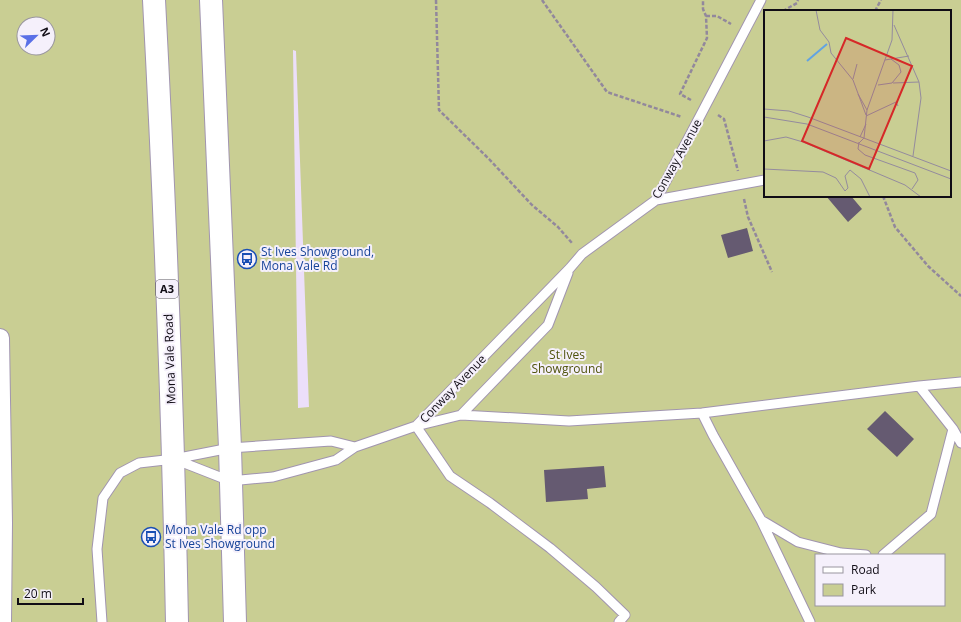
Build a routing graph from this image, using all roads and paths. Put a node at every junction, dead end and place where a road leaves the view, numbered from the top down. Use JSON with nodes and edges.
{"nodes":[{"id":1,"x":154,"y":0,"type":"edge"},
{"id":2,"x":211,"y":0,"type":"edge"},
{"id":3,"x":436,"y":0,"type":"edge"},
{"id":4,"x":542,"y":0,"type":"edge"},
{"id":5,"x":703,"y":0,"type":"edge"},
{"id":6,"x":761,"y":0,"type":"edge"},
{"id":7,"x":798,"y":0,"type":"edge"},
{"id":8,"x":881,"y":0,"type":"edge"},
{"id":9,"x":784,"y":10,"type":"edge"},
{"id":10,"x":876,"y":10,"type":"edge"},
{"id":11,"x":705,"y":108,"type":"junction"},
{"id":12,"x":698,"y":122,"type":"junction"},
{"id":13,"x":764,"y":180,"type":"edge"},
{"id":14,"x":742,"y":185,"type":"junction"},
{"id":15,"x":883,"y":197,"type":"edge"},
{"id":16,"x":656,"y":200,"type":"junction"},
{"id":17,"x":582,"y":254,"type":"junction"},
{"id":18,"x":570,"y":268,"type":"junction"},
{"id":19,"x":772,"y":272,"type":"dead end"},
{"id":20,"x":961,"y":296,"type":"edge"},
{"id":21,"x":0,"y":338,"type":"edge"},
{"id":22,"x":961,"y":382,"type":"edge"},
{"id":23,"x":919,"y":386,"type":"junction"},
{"id":24,"x":702,"y":413,"type":"junction"},
{"id":25,"x":461,"y":415,"type":"junction"},
{"id":26,"x":416,"y":426,"type":"junction"},
{"id":27,"x":953,"y":430,"type":"junction"},
{"id":28,"x":961,"y":443,"type":"edge"},
{"id":29,"x":355,"y":447,"type":"junction"},
{"id":30,"x":230,"y":448,"type":"junction"},
{"id":31,"x":174,"y":459,"type":"junction"},
{"id":32,"x":230,"y":481,"type":"junction"},
{"id":33,"x":761,"y":520,"type":"junction"},
{"id":34,"x":1,"y":523,"type":"edge"},
{"id":35,"x":858,"y":554,"type":"edge"},
{"id":36,"x":884,"y":554,"type":"edge"},
{"id":37,"x":2,"y":622,"type":"edge"},
{"id":38,"x":102,"y":622,"type":"edge"},
{"id":39,"x":177,"y":622,"type":"edge"},
{"id":40,"x":235,"y":622,"type":"edge"},
{"id":41,"x":620,"y":622,"type":"edge"},
{"id":42,"x":810,"y":622,"type":"edge"}],
"edges":[{"from":1,"to":31,"type":"highway","name":"Mona Vale Road","number":"A3"},
{"from":2,"to":30,"type":"highway"},
{"from":3,"to":17,"type":"path"},
{"from":4,"to":12,"type":"path"},
{"from":5,"to":11,"type":"path"},
{"from":6,"to":11,"type":"lane","name":"Conway Avenue"},
{"from":7,"to":9,"type":"path"},
{"from":8,"to":10,"type":"path"},
{"from":11,"to":12,"type":"lane","name":"Conway Avenue"},
{"from":11,"to":14,"type":"path"},
{"from":12,"to":16,"type":"lane","name":"Conway Avenue"},
{"from":13,"to":14,"type":"lane"},
{"from":14,"to":16,"type":"lane"},
{"from":14,"to":19,"type":"path"},
{"from":15,"to":20,"type":"path"},
{"from":16,"to":17,"type":"lane","name":"Conway Avenue"},
{"from":17,"to":18,"type":"lane","name":"Conway Avenue"},
{"from":18,"to":25,"type":"lane"},
{"from":18,"to":26,"type":"lane","name":"Conway Avenue"},
{"from":21,"to":34,"type":"street"},
{"from":22,"to":23,"type":"lane","name":"Conway Avenue"},
{"from":23,"to":24,"type":"lane","name":"Conway Avenue"},
{"from":23,"to":27,"type":"lane"},
{"from":24,"to":25,"type":"lane","name":"Conway Avenue"},
{"from":24,"to":33,"type":"lane"},
{"from":25,"to":26,"type":"lane","name":"Conway Avenue"},
{"from":26,"to":29,"type":"lane"},
{"from":26,"to":41,"type":"lane"},
{"from":27,"to":28,"type":"lane"},
{"from":27,"to":36,"type":"lane"},
{"from":29,"to":30,"type":"lane"},
{"from":29,"to":32,"type":"lane"},
{"from":30,"to":31,"type":"lane"},
{"from":30,"to":32,"type":"highway"},
{"from":31,"to":32,"type":"lane"},
{"from":31,"to":38,"type":"lane"},
{"from":31,"to":39,"type":"highway","name":"Mona Vale Road","number":"A3"},
{"from":32,"to":40,"type":"highway"},
{"from":33,"to":35,"type":"lane"},
{"from":33,"to":42,"type":"lane"},
{"from":34,"to":37,"type":"street"}]}
